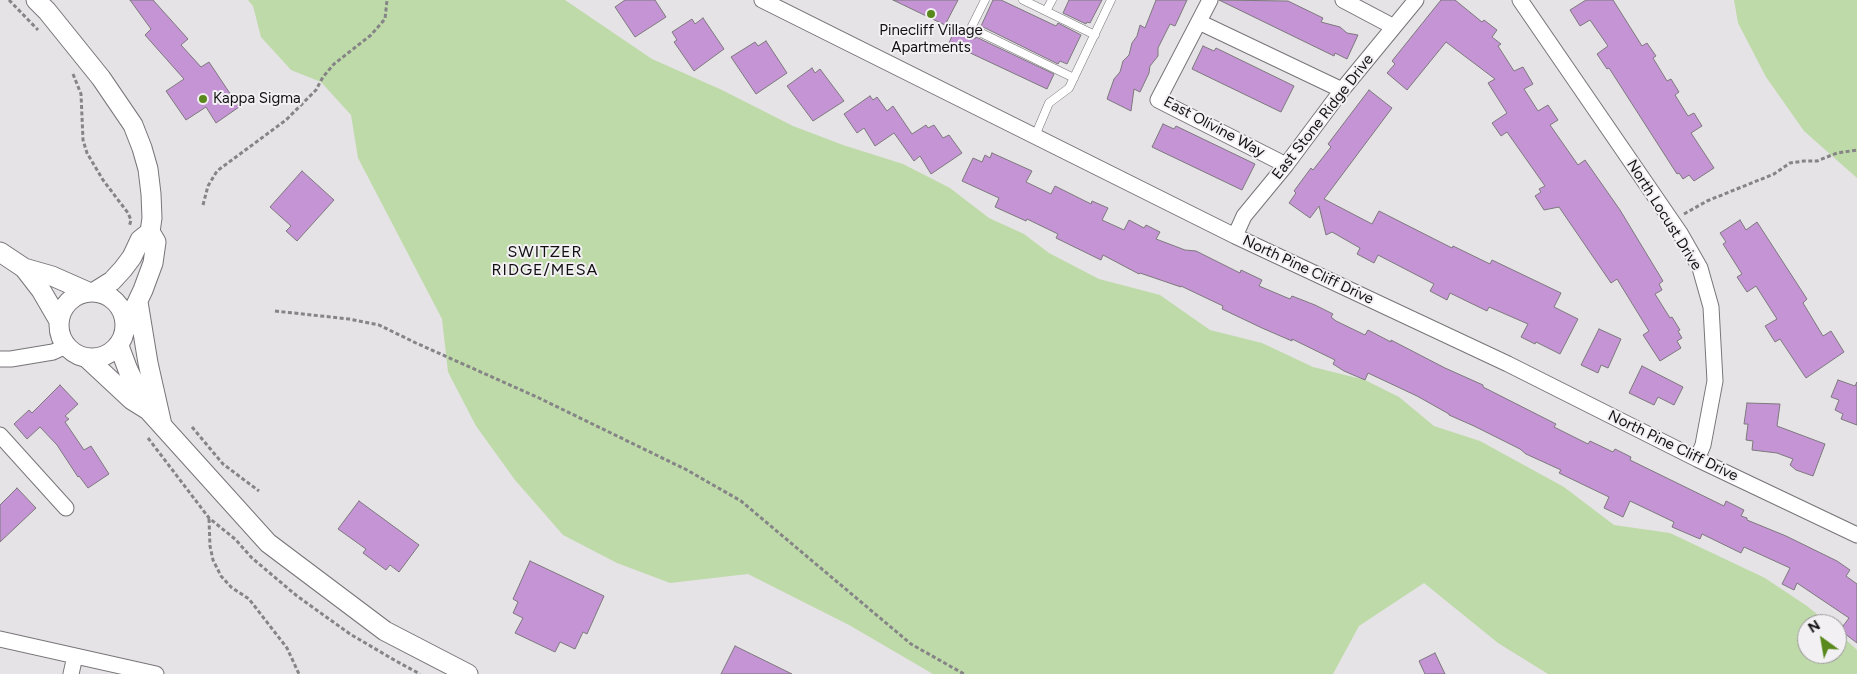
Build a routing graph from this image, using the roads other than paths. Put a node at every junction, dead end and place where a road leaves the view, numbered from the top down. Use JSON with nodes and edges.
{"nodes":[{"id":1,"x":36,"y":0,"type":"edge"},
{"id":2,"x":762,"y":0,"type":"edge"},
{"id":3,"x":985,"y":0,"type":"edge"},
{"id":4,"x":1023,"y":0,"type":"edge"},
{"id":5,"x":1052,"y":0,"type":"edge"},
{"id":6,"x":1111,"y":0,"type":"edge"},
{"id":7,"x":1210,"y":0,"type":"edge"},
{"id":8,"x":1342,"y":0,"type":"edge"},
{"id":9,"x":1416,"y":0,"type":"edge"},
{"id":10,"x":1520,"y":0,"type":"edge"},
{"id":11,"x":1046,"y":11,"type":"junction"},
{"id":12,"x":1200,"y":22,"type":"junction"},
{"id":13,"x":1394,"y":27,"type":"junction"},
{"id":14,"x":1095,"y":35,"type":"junction"},
{"id":15,"x":1074,"y":78,"type":"junction"},
{"id":16,"x":1342,"y":90,"type":"junction"},
{"id":17,"x":1035,"y":136,"type":"junction"},
{"id":18,"x":1286,"y":165,"type":"junction"},
{"id":19,"x":150,"y":232,"type":"junction"},
{"id":20,"x":1235,"y":236,"type":"junction"},
{"id":21,"x":0,"y":252,"type":"edge"},
{"id":22,"x":24,"y":268,"type":"junction"},
{"id":23,"x":91,"y":291,"type":"junction"},
{"id":24,"x":138,"y":302,"type":"junction"},
{"id":25,"x":59,"y":322,"type":"junction"},
{"id":26,"x":126,"y":326,"type":"junction"},
{"id":27,"x":66,"y":346,"type":"junction"},
{"id":28,"x":119,"y":346,"type":"junction"},
{"id":29,"x":0,"y":359,"type":"edge"},
{"id":30,"x":88,"y":359,"type":"junction"},
{"id":31,"x":148,"y":410,"type":"junction"},
{"id":32,"x":162,"y":426,"type":"junction"},
{"id":33,"x":0,"y":435,"type":"edge"},
{"id":34,"x":1697,"y":460,"type":"junction"},
{"id":35,"x":66,"y":508,"type":"dead end"},
{"id":36,"x":1857,"y":535,"type":"edge"},
{"id":37,"x":0,"y":639,"type":"edge"},
{"id":38,"x":75,"y":656,"type":"junction"},
{"id":39,"x":71,"y":674,"type":"edge"},
{"id":40,"x":156,"y":674,"type":"edge"},
{"id":41,"x":468,"y":674,"type":"edge"}],
"edges":[{"from":1,"to":19,"type":"street"},
{"from":2,"to":17,"type":"street","name":"North Pine Cliff Drive"},
{"from":3,"to":15,"type":"lane"},
{"from":4,"to":11,"type":"lane"},
{"from":5,"to":11,"type":"lane"},
{"from":6,"to":14,"type":"lane"},
{"from":7,"to":12,"type":"street","name":"East Olivine Way"},
{"from":8,"to":13,"type":"street"},
{"from":9,"to":13,"type":"street","name":"East Stone Ridge Drive"},
{"from":10,"to":34,"type":"street","name":"North Locust Drive"},
{"from":11,"to":14,"type":"lane"},
{"from":12,"to":16,"type":"street"},
{"from":12,"to":18,"type":"street","name":"East Olivine Way"},
{"from":13,"to":16,"type":"street","name":"East Stone Ridge Drive"},
{"from":14,"to":15,"type":"lane"},
{"from":15,"to":17,"type":"lane"},
{"from":16,"to":18,"type":"street","name":"East Stone Ridge Drive"},
{"from":17,"to":20,"type":"street","name":"North Pine Cliff Drive"},
{"from":18,"to":20,"type":"street","name":"East Stone Ridge Drive"},
{"from":19,"to":23,"type":"street"},
{"from":19,"to":24,"type":"street"},
{"from":20,"to":34,"type":"street","name":"North Pine Cliff Drive"},
{"from":21,"to":22,"type":"street"},
{"from":22,"to":23,"type":"street"},
{"from":22,"to":25,"type":"street"},
{"from":23,"to":25,"type":"street"},
{"from":23,"to":26,"type":"street"},
{"from":24,"to":26,"type":"street"},
{"from":24,"to":32,"type":"street"},
{"from":25,"to":27,"type":"street"},
{"from":26,"to":28,"type":"street"},
{"from":27,"to":29,"type":"street"},
{"from":27,"to":30,"type":"street"},
{"from":28,"to":30,"type":"street"},
{"from":28,"to":31,"type":"street"},
{"from":30,"to":31,"type":"street"},
{"from":31,"to":32,"type":"street"},
{"from":32,"to":41,"type":"street"},
{"from":33,"to":35,"type":"street"},
{"from":34,"to":36,"type":"street","name":"North Pine Cliff Drive"},
{"from":37,"to":38,"type":"street"},
{"from":38,"to":39,"type":"street"},
{"from":38,"to":40,"type":"street"}]}
